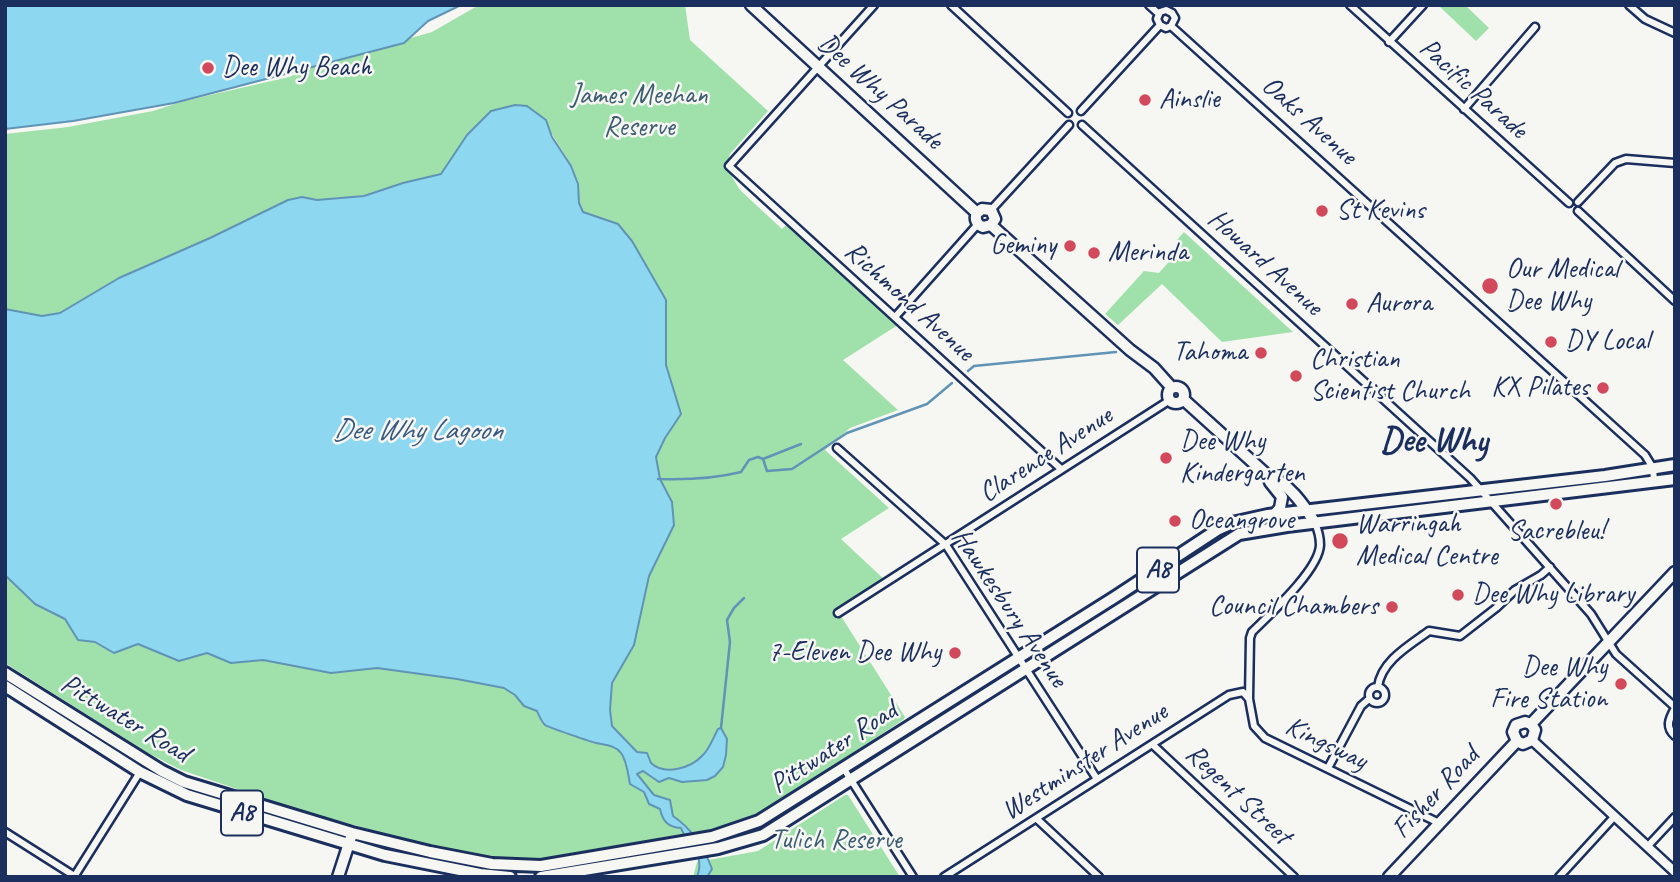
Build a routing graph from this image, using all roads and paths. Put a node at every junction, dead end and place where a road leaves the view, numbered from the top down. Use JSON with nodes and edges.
{"nodes":[{"id":1,"x":751,"y":5,"type":"edge"},
{"id":2,"x":874,"y":5,"type":"edge"},
{"id":3,"x":951,"y":5,"type":"edge"},
{"id":4,"x":1149,"y":5,"type":"edge"},
{"id":5,"x":1178,"y":5,"type":"edge"},
{"id":6,"x":1350,"y":5,"type":"edge"},
{"id":7,"x":1423,"y":5,"type":"edge"},
{"id":8,"x":1630,"y":5,"type":"edge"},
{"id":9,"x":1172,"y":13,"type":"junction"},
{"id":10,"x":1159,"y":14,"type":"junction"},
{"id":11,"x":1160,"y":26,"type":"junction"},
{"id":12,"x":1171,"y":26,"type":"junction"},
{"id":13,"x":1535,"y":27,"type":"dead end"},
{"id":14,"x":1675,"y":33,"type":"edge"},
{"id":15,"x":1389,"y":41,"type":"junction"},
{"id":16,"x":818,"y":67,"type":"junction"},
{"id":17,"x":1464,"y":110,"type":"junction"},
{"id":18,"x":1081,"y":111,"type":"junction"},
{"id":19,"x":1068,"y":113,"type":"junction"},
{"id":20,"x":1069,"y":125,"type":"junction"},
{"id":21,"x":1082,"y":125,"type":"junction"},
{"id":22,"x":1675,"y":163,"type":"edge"},
{"id":23,"x":1578,"y":202,"type":"junction"},
{"id":24,"x":1569,"y":203,"type":"junction"},
{"id":25,"x":991,"y":210,"type":"junction"},
{"id":26,"x":1578,"y":211,"type":"junction"},
{"id":27,"x":977,"y":213,"type":"junction"},
{"id":28,"x":978,"y":225,"type":"junction"},
{"id":29,"x":992,"y":225,"type":"junction"},
{"id":30,"x":1675,"y":301,"type":"edge"},
{"id":31,"x":895,"y":317,"type":"junction"},
{"id":32,"x":1172,"y":388,"type":"junction"},
{"id":33,"x":1183,"y":399,"type":"junction"},
{"id":34,"x":1170,"y":400,"type":"junction"},
{"id":35,"x":837,"y":448,"type":"dead end"},
{"id":36,"x":1675,"y":465,"type":"edge"},
{"id":37,"x":1653,"y":468,"type":"junction"},
{"id":38,"x":1061,"y":469,"type":"junction"},
{"id":39,"x":1267,"y":475,"type":"junction"},
{"id":40,"x":1675,"y":478,"type":"edge"},
{"id":41,"x":1654,"y":481,"type":"junction"},
{"id":42,"x":1482,"y":490,"type":"junction"},
{"id":43,"x":1493,"y":502,"type":"junction"},
{"id":44,"x":1307,"y":510,"type":"junction"},
{"id":45,"x":1275,"y":514,"type":"junction"},
{"id":46,"x":1315,"y":523,"type":"junction"},
{"id":47,"x":946,"y":545,"type":"junction"},
{"id":48,"x":1550,"y":567,"type":"junction"},
{"id":49,"x":1675,"y":572,"type":"edge"},
{"id":50,"x":838,"y":612,"type":"dead end"},
{"id":51,"x":1609,"y":642,"type":"junction"},
{"id":52,"x":1019,"y":657,"type":"junction"},
{"id":53,"x":1026,"y":668,"type":"junction"},
{"id":54,"x":5,"y":673,"type":"edge"},
{"id":55,"x":5,"y":686,"type":"edge"},
{"id":56,"x":1378,"y":688,"type":"junction"},
{"id":57,"x":1249,"y":699,"type":"junction"},
{"id":58,"x":1369,"y":699,"type":"junction"},
{"id":59,"x":1675,"y":707,"type":"edge"},
{"id":60,"x":1531,"y":724,"type":"junction"},
{"id":61,"x":1675,"y":736,"type":"edge"},
{"id":62,"x":1532,"y":740,"type":"junction"},
{"id":63,"x":1517,"y":741,"type":"junction"},
{"id":64,"x":1153,"y":745,"type":"junction"},
{"id":65,"x":1328,"y":768,"type":"junction"},
{"id":66,"x":844,"y":769,"type":"junction"},
{"id":67,"x":140,"y":772,"type":"junction"},
{"id":68,"x":1097,"y":779,"type":"junction"},
{"id":69,"x":850,"y":780,"type":"junction"},
{"id":70,"x":1614,"y":817,"type":"junction"},
{"id":71,"x":1675,"y":817,"type":"edge"},
{"id":72,"x":1037,"y":819,"type":"junction"},
{"id":73,"x":1439,"y":823,"type":"junction"},
{"id":74,"x":5,"y":832,"type":"edge"},
{"id":75,"x":352,"y":833,"type":"junction"},
{"id":76,"x":348,"y":845,"type":"junction"},
{"id":77,"x":1647,"y":847,"type":"junction"},
{"id":78,"x":1675,"y":872,"type":"edge"},
{"id":79,"x":75,"y":876,"type":"edge"},
{"id":80,"x":338,"y":877,"type":"edge"},
{"id":81,"x":510,"y":877,"type":"edge"},
{"id":82,"x":541,"y":877,"type":"edge"},
{"id":83,"x":913,"y":877,"type":"edge"},
{"id":84,"x":944,"y":877,"type":"edge"},
{"id":85,"x":1099,"y":877,"type":"edge"},
{"id":86,"x":1294,"y":877,"type":"edge"},
{"id":87,"x":1389,"y":877,"type":"edge"},
{"id":88,"x":1559,"y":877,"type":"edge"}],
"edges":[{"from":1,"to":16,"type":"main road","name":"Dee Why Parade"},
{"from":2,"to":16,"type":"street"},
{"from":3,"to":19,"type":"street"},
{"from":4,"to":10,"type":"street"},
{"from":5,"to":9,"type":"street"},
{"from":6,"to":15,"type":"street","name":"Pacific Parade"},
{"from":7,"to":15,"type":"street"},
{"from":8,"to":14,"type":"street"},
{"from":9,"to":10,"type":"street"},
{"from":9,"to":12,"type":"street"},
{"from":10,"to":11,"type":"street"},
{"from":11,"to":12,"type":"street"},
{"from":11,"to":18,"type":"street"},
{"from":12,"to":37,"type":"street","name":"Oaks Avenue"},
{"from":13,"to":17,"type":"street"},
{"from":15,"to":17,"type":"street","name":"Pacific Parade"},
{"from":16,"to":27,"type":"main road","name":"Dee Why Parade"},
{"from":16,"to":31,"type":"street","name":"Richmond Avenue"},
{"from":17,"to":24,"type":"street","name":"Pacific Parade"},
{"from":18,"to":19,"type":"street"},
{"from":18,"to":21,"type":"street"},
{"from":19,"to":20,"type":"street"},
{"from":20,"to":21,"type":"street"},
{"from":20,"to":25,"type":"street"},
{"from":21,"to":42,"type":"street","name":"Howard Avenue"},
{"from":22,"to":23,"type":"street"},
{"from":23,"to":24,"type":"street"},
{"from":23,"to":26,"type":"street"},
{"from":24,"to":26,"type":"street"},
{"from":25,"to":27,"type":"main road"},
{"from":25,"to":29,"type":"main road"},
{"from":26,"to":30,"type":"street"},
{"from":27,"to":28,"type":"main road"},
{"from":28,"to":29,"type":"main road"},
{"from":28,"to":31,"type":"street"},
{"from":29,"to":32,"type":"main road"},
{"from":31,"to":38,"type":"street","name":"Richmond Avenue"},
{"from":32,"to":33,"type":"main road"},
{"from":32,"to":34,"type":"main road"},
{"from":33,"to":34,"type":"main road"},
{"from":33,"to":39,"type":"main road"},
{"from":34,"to":38,"type":"street","name":"Clarence Avenue"},
{"from":35,"to":47,"type":"street","name":"Hawkesbury Avenue"},
{"from":36,"to":37,"type":"highway","name":"Pittwater Road","number":"A8"},
{"from":37,"to":41,"type":"street"},
{"from":37,"to":42,"type":"highway","name":"Pittwater Road","number":"A8"},
{"from":38,"to":47,"type":"street","name":"Clarence Avenue"},
{"from":39,"to":44,"type":"main road"},
{"from":39,"to":45,"type":"main road"},
{"from":40,"to":41,"type":"highway","name":"Pittwater Road","number":"A8"},
{"from":41,"to":43,"type":"highway","name":"Pittwater Road","number":"A8"},
{"from":42,"to":43,"type":"street","name":"Howard Avenue"},
{"from":42,"to":44,"type":"highway","name":"Pittwater Road","number":"A8"},
{"from":43,"to":46,"type":"highway","name":"Pittwater Road","number":"A8"},
{"from":43,"to":48,"type":"street","name":"Howard Avenue"},
{"from":44,"to":45,"type":"highway","name":"Pittwater Road","number":"A8"},
{"from":44,"to":46,"type":"main road"},
{"from":45,"to":52,"type":"highway","name":"Pittwater Road","number":"A8"},
{"from":46,"to":53,"type":"highway","name":"Pittwater Road","number":"A8"},
{"from":46,"to":57,"type":"street","name":"Kingsway"},
{"from":47,"to":50,"type":"street","name":"Clarence Avenue"},
{"from":47,"to":52,"type":"street","name":"Hawkesbury Avenue"},
{"from":48,"to":51,"type":"street","name":"Howard Avenue"},
{"from":48,"to":56,"type":"street"},
{"from":49,"to":51,"type":"main road"},
{"from":51,"to":59,"type":"street","name":"Howard Avenue"},
{"from":51,"to":60,"type":"main road"},
{"from":52,"to":53,"type":"street","name":"Hawkesbury Avenue"},
{"from":52,"to":66,"type":"highway","name":"Pittwater Road","number":"A8"},
{"from":53,"to":68,"type":"street","name":"Hawkesbury Avenue"},
{"from":53,"to":69,"type":"highway","name":"Pittwater Road","number":"A8"},
{"from":54,"to":75,"type":"highway","name":"Pittwater Road","number":"A8"},
{"from":55,"to":67,"type":"highway","name":"Pittwater Road","number":"A8"},
{"from":56,"to":58,"type":"street"},
{"from":56,"to":58,"type":"street"},
{"from":57,"to":64,"type":"street","name":"Westminster Avenue"},
{"from":57,"to":65,"type":"street","name":"Kingsway"},
{"from":58,"to":65,"type":"street"},
{"from":59,"to":61,"type":"street"},
{"from":60,"to":62,"type":"main road"},
{"from":60,"to":63,"type":"main road"},
{"from":62,"to":63,"type":"main road"},
{"from":62,"to":70,"type":"street"},
{"from":63,"to":73,"type":"main road","name":"Fisher Road"},
{"from":64,"to":68,"type":"street","name":"Westminster Avenue"},
{"from":64,"to":86,"type":"street","name":"Regent Street"},
{"from":65,"to":73,"type":"street","name":"Kingsway"},
{"from":66,"to":69,"type":"street"},
{"from":66,"to":75,"type":"highway","name":"Pittwater Road","number":"A8"},
{"from":67,"to":76,"type":"highway","name":"Pittwater Road","number":"A8"},
{"from":67,"to":79,"type":"street"},
{"from":68,"to":72,"type":"street","name":"Westminster Avenue"},
{"from":69,"to":82,"type":"highway","name":"Pittwater Road","number":"A8"},
{"from":69,"to":83,"type":"street"},
{"from":70,"to":77,"type":"street"},
{"from":70,"to":88,"type":"street"},
{"from":71,"to":77,"type":"street"},
{"from":72,"to":84,"type":"street","name":"Westminster Avenue"},
{"from":72,"to":85,"type":"street"},
{"from":73,"to":87,"type":"main road","name":"Fisher Road"},
{"from":74,"to":79,"type":"street"},
{"from":75,"to":76,"type":"main road"},
{"from":76,"to":80,"type":"main road"},
{"from":76,"to":81,"type":"highway","name":"Pittwater Road","number":"A8"},
{"from":77,"to":78,"type":"street"}]}
